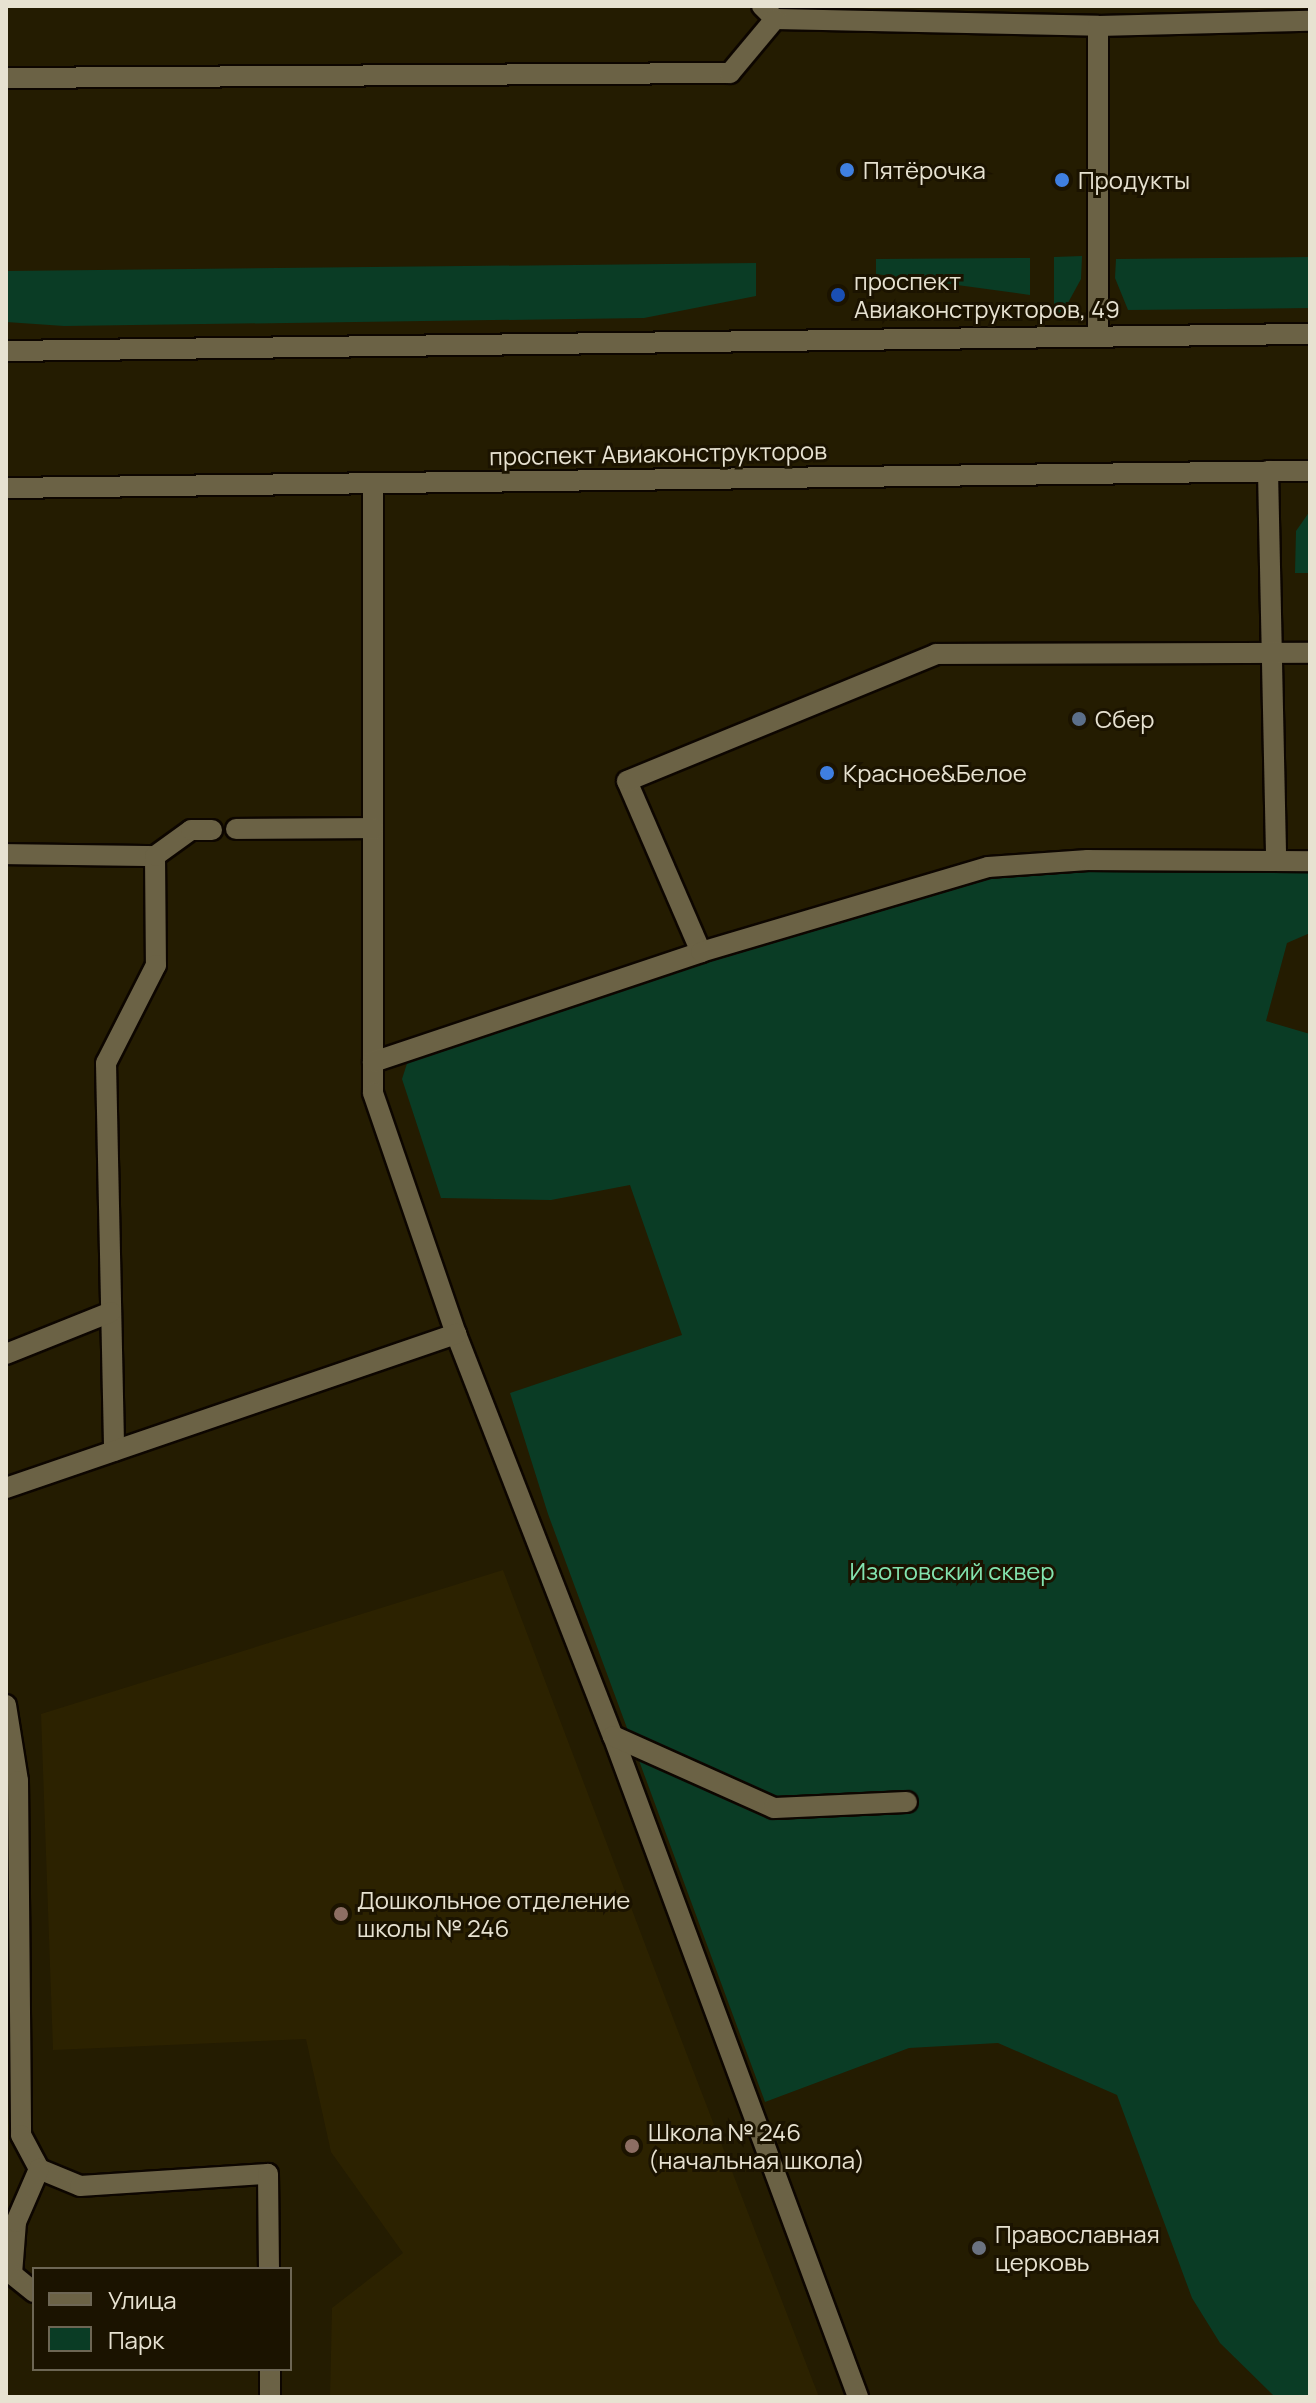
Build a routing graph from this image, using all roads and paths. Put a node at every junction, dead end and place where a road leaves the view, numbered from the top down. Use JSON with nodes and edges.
{"nodes":[{"id":1,"x":768,"y":12,"type":"edge"},
{"id":2,"x":1310,"y":21,"type":"edge"},
{"id":3,"x":1098,"y":26,"type":"junction"},
{"id":4,"x":6,"y":78,"type":"edge"},
{"id":5,"x":1310,"y":334,"type":"edge"},
{"id":6,"x":1098,"y":337,"type":"junction"},
{"id":7,"x":6,"y":351,"type":"edge"},
{"id":8,"x":1268,"y":471,"type":"junction"},
{"id":9,"x":1310,"y":471,"type":"edge"},
{"id":10,"x":373,"y":483,"type":"junction"},
{"id":11,"x":6,"y":488,"type":"edge"},
{"id":12,"x":1272,"y":653,"type":"junction"},
{"id":13,"x":1310,"y":653,"type":"edge"},
{"id":14,"x":373,"y":828,"type":"junction"},
{"id":15,"x":236,"y":829,"type":"dead end"},
{"id":16,"x":212,"y":830,"type":"dead end"},
{"id":17,"x":6,"y":854,"type":"edge"},
{"id":18,"x":155,"y":856,"type":"junction"},
{"id":19,"x":1276,"y":858,"type":"junction"},
{"id":20,"x":1310,"y":861,"type":"edge"},
{"id":21,"x":701,"y":952,"type":"junction"},
{"id":22,"x":373,"y":1062,"type":"junction"},
{"id":23,"x":111,"y":1312,"type":"junction"},
{"id":24,"x":456,"y":1334,"type":"junction"},
{"id":25,"x":6,"y":1354,"type":"edge"},
{"id":26,"x":114,"y":1451,"type":"junction"},
{"id":27,"x":6,"y":1488,"type":"edge"},
{"id":28,"x":6,"y":1705,"type":"edge"},
{"id":29,"x":613,"y":1736,"type":"junction"},
{"id":30,"x":907,"y":1802,"type":"dead end"},
{"id":31,"x":13,"y":1990,"type":"edge"},
{"id":32,"x":39,"y":2169,"type":"junction"},
{"id":33,"x":269,"y":2267,"type":"edge"},
{"id":34,"x":32,"y":2290,"type":"edge"},
{"id":35,"x":270,"y":2371,"type":"edge"},
{"id":36,"x":270,"y":2397,"type":"edge"},
{"id":37,"x":858,"y":2397,"type":"edge"}],
"edges":[{"from":1,"to":3,"type":"street"},
{"from":1,"to":4,"type":"street"},
{"from":2,"to":3,"type":"street"},
{"from":3,"to":6,"type":"street"},
{"from":5,"to":6,"type":"street"},
{"from":6,"to":7,"type":"street"},
{"from":8,"to":9,"type":"street","name":"проспект Авиаконструкторов"},
{"from":8,"to":10,"type":"street","name":"проспект Авиаконструкторов"},
{"from":8,"to":12,"type":"street"},
{"from":10,"to":11,"type":"street","name":"проспект Авиаконструкторов"},
{"from":10,"to":14,"type":"street"},
{"from":12,"to":13,"type":"street"},
{"from":12,"to":19,"type":"street"},
{"from":12,"to":21,"type":"street"},
{"from":14,"to":15,"type":"street"},
{"from":14,"to":22,"type":"street"},
{"from":16,"to":18,"type":"street"},
{"from":17,"to":18,"type":"street"},
{"from":18,"to":23,"type":"street"},
{"from":19,"to":20,"type":"street"},
{"from":19,"to":21,"type":"street"},
{"from":21,"to":22,"type":"street"},
{"from":22,"to":24,"type":"street"},
{"from":23,"to":25,"type":"street"},
{"from":23,"to":26,"type":"street"},
{"from":24,"to":26,"type":"street"},
{"from":24,"to":29,"type":"street"},
{"from":26,"to":27,"type":"street"},
{"from":28,"to":31,"type":"street"},
{"from":29,"to":30,"type":"street"},
{"from":29,"to":37,"type":"street"},
{"from":31,"to":32,"type":"street"},
{"from":32,"to":33,"type":"street"},
{"from":32,"to":34,"type":"street"},
{"from":35,"to":36,"type":"street"}]}
